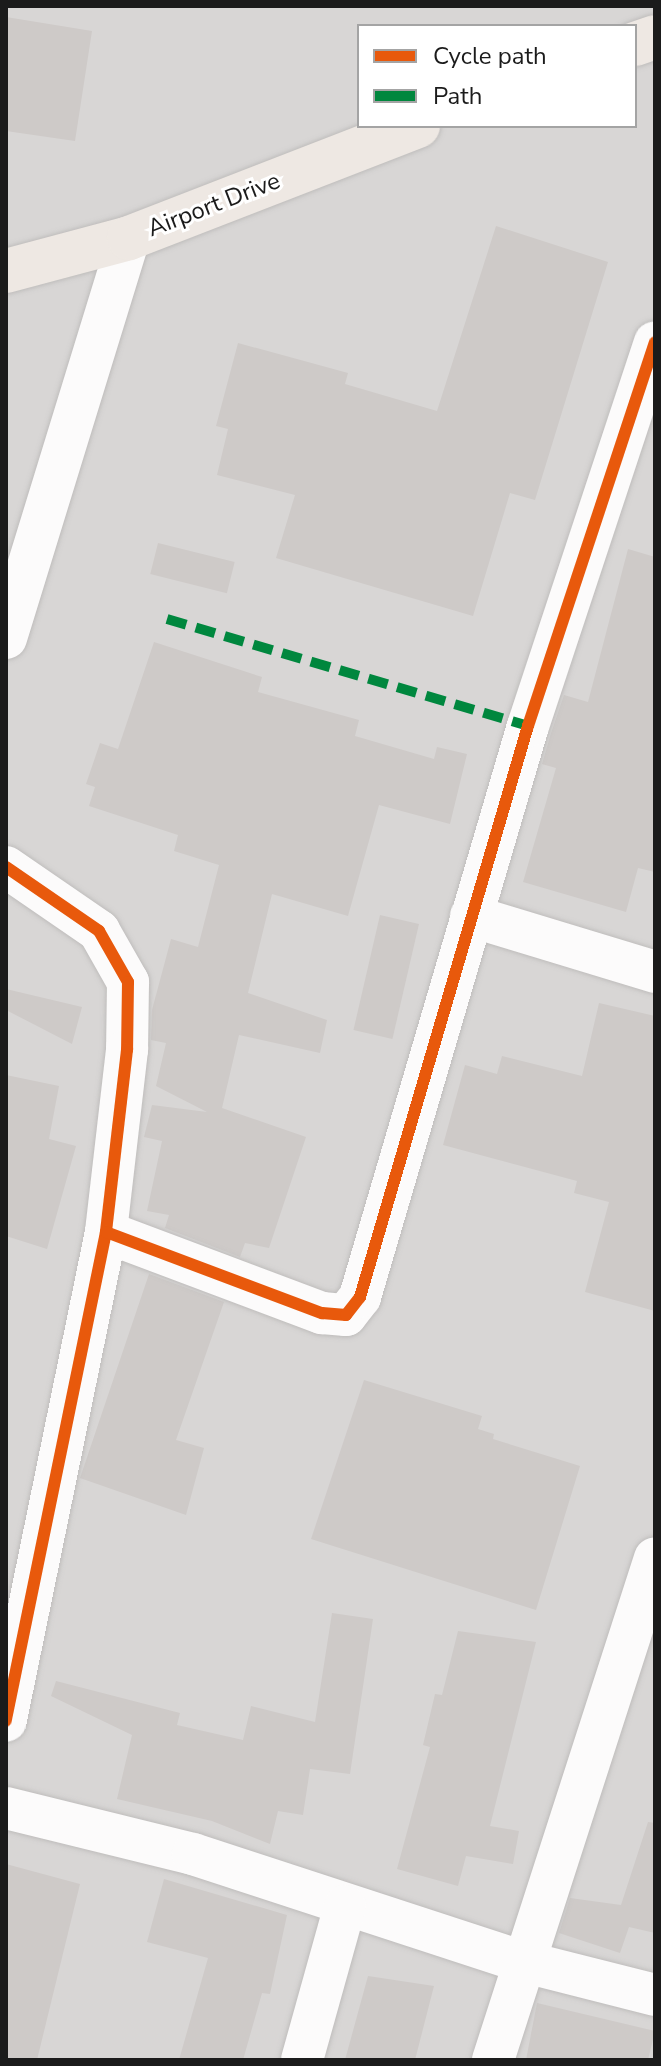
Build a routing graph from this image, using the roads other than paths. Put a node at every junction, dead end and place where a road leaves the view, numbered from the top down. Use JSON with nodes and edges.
{"nodes":[{"id":1,"x":413,"y":128,"type":"edge"},
{"id":2,"x":129,"y":238,"type":"junction"},
{"id":3,"x":6,"y":271,"type":"edge"},
{"id":4,"x":655,"y":342,"type":"edge"},
{"id":5,"x":6,"y":638,"type":"edge"},
{"id":6,"x":6,"y":867,"type":"edge"},
{"id":7,"x":471,"y":916,"type":"junction"},
{"id":8,"x":655,"y":972,"type":"edge"},
{"id":9,"x":106,"y":1232,"type":"junction"},
{"id":10,"x":655,"y":1558,"type":"edge"},
{"id":11,"x":6,"y":1721,"type":"edge"},
{"id":12,"x":6,"y":1808,"type":"edge"},
{"id":13,"x":345,"y":1906,"type":"junction"},
{"id":14,"x":521,"y":1961,"type":"junction"},
{"id":15,"x":655,"y":1995,"type":"edge"},
{"id":16,"x":302,"y":2060,"type":"edge"},
{"id":17,"x":493,"y":2060,"type":"edge"}],
"edges":[{"from":1,"to":2,"type":"main road","name":"Airport Drive"},
{"from":2,"to":3,"type":"main road","name":"Airport Drive"},
{"from":2,"to":5,"type":"street"},
{"from":4,"to":7,"type":"street"},
{"from":6,"to":9,"type":"street"},
{"from":7,"to":8,"type":"street"},
{"from":7,"to":9,"type":"street"},
{"from":9,"to":11,"type":"street"},
{"from":10,"to":14,"type":"street"},
{"from":12,"to":13,"type":"street"},
{"from":13,"to":14,"type":"street"},
{"from":13,"to":16,"type":"street"},
{"from":14,"to":15,"type":"street"},
{"from":14,"to":17,"type":"street"}]}
